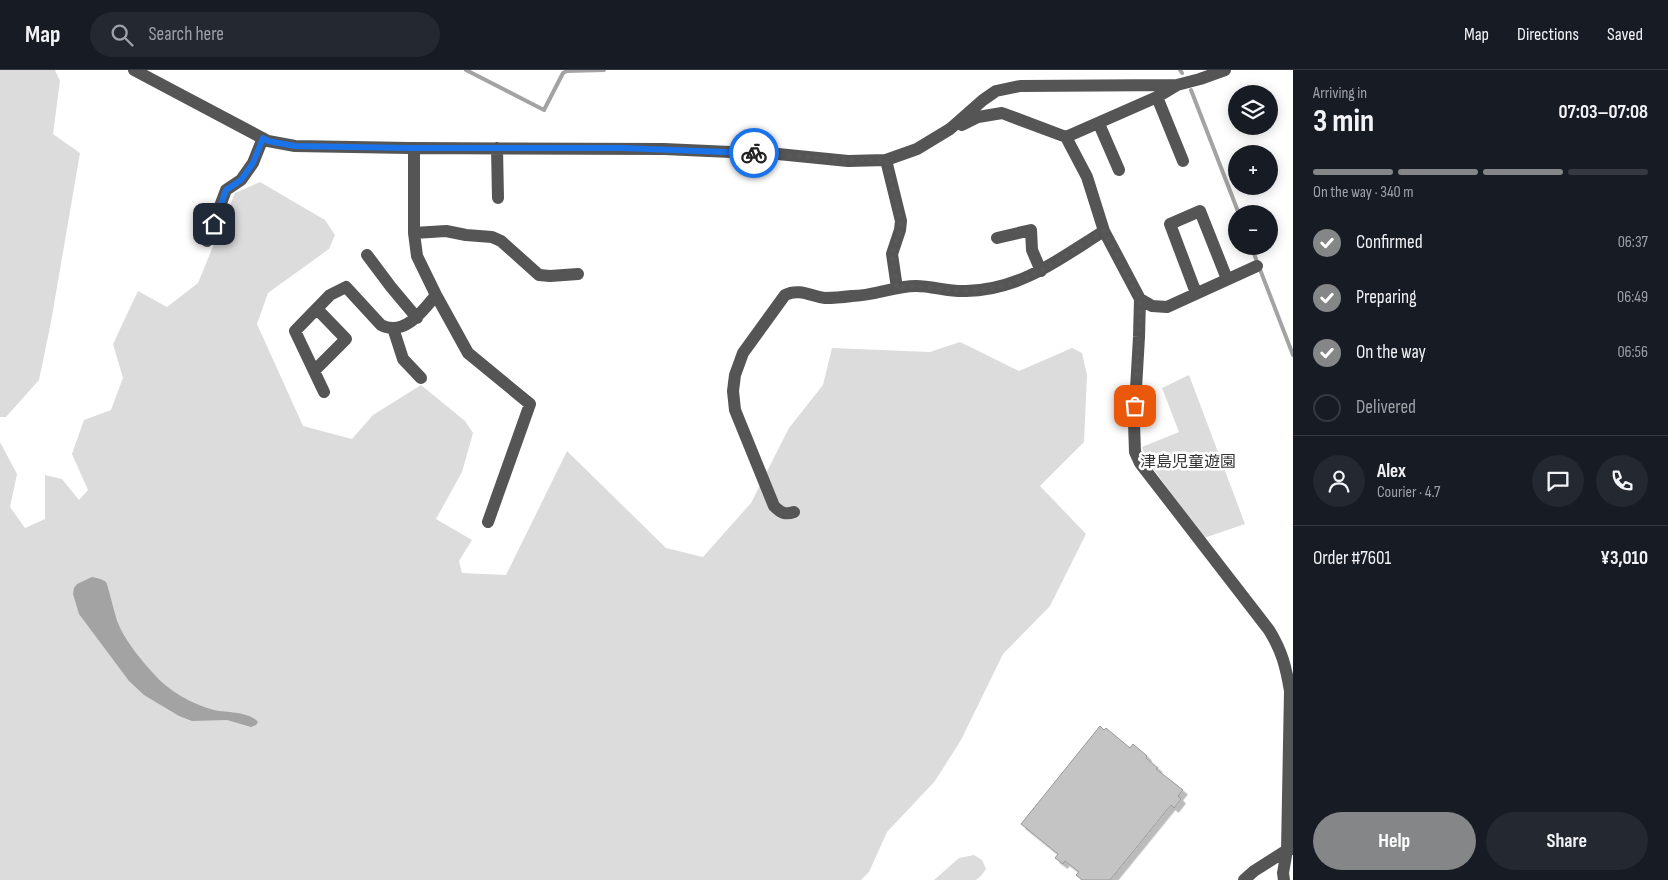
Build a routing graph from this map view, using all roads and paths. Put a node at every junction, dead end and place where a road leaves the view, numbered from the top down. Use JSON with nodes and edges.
{"nodes":[{"id":1,"x":134,"y":70,"type":"edge"},
{"id":2,"x":1225,"y":70,"type":"edge"},
{"id":3,"x":1177,"y":85,"type":"junction"},
{"id":4,"x":1157,"y":97,"type":"junction"},
{"id":5,"x":1099,"y":124,"type":"junction"},
{"id":6,"x":950,"y":129,"type":"junction"},
{"id":7,"x":1066,"y":137,"type":"junction"},
{"id":8,"x":263,"y":138,"type":"junction"},
{"id":9,"x":414,"y":148,"type":"junction"},
{"id":10,"x":497,"y":148,"type":"junction"},
{"id":11,"x":886,"y":160,"type":"junction"},
{"id":12,"x":1183,"y":161,"type":"dead end"},
{"id":13,"x":1119,"y":170,"type":"dead end"},
{"id":14,"x":498,"y":198,"type":"dead end"},
{"id":15,"x":1104,"y":231,"type":"junction"},
{"id":16,"x":414,"y":233,"type":"junction"},
{"id":17,"x":997,"y":238,"type":"dead end"},
{"id":18,"x":207,"y":241,"type":"dead end"},
{"id":19,"x":367,"y":255,"type":"dead end"},
{"id":20,"x":1257,"y":266,"type":"dead end"},
{"id":21,"x":1041,"y":271,"type":"junction"},
{"id":22,"x":578,"y":274,"type":"dead end"},
{"id":23,"x":1227,"y":278,"type":"junction"},
{"id":24,"x":897,"y":288,"type":"junction"},
{"id":25,"x":1196,"y":293,"type":"junction"},
{"id":26,"x":436,"y":295,"type":"junction"},
{"id":27,"x":1140,"y":299,"type":"junction"},
{"id":28,"x":316,"y":309,"type":"junction"},
{"id":29,"x":417,"y":318,"type":"junction"},
{"id":30,"x":393,"y":328,"type":"junction"},
{"id":31,"x":314,"y":371,"type":"junction"},
{"id":32,"x":421,"y":378,"type":"dead end"},
{"id":33,"x":324,"y":392,"type":"dead end"},
{"id":34,"x":794,"y":512,"type":"dead end"},
{"id":35,"x":488,"y":522,"type":"dead end"},
{"id":36,"x":1290,"y":850,"type":"edge"},
{"id":37,"x":1244,"y":880,"type":"edge"},
{"id":38,"x":1284,"y":880,"type":"edge"}],
"edges":[{"from":1,"to":8,"type":"street"},
{"from":2,"to":3,"type":"street"},
{"from":3,"to":4,"type":"street"},
{"from":3,"to":6,"type":"street"},
{"from":4,"to":5,"type":"street"},
{"from":4,"to":12,"type":"street"},
{"from":5,"to":7,"type":"street"},
{"from":5,"to":13,"type":"street"},
{"from":6,"to":7,"type":"street"},
{"from":6,"to":11,"type":"street"},
{"from":7,"to":15,"type":"street"},
{"from":8,"to":9,"type":"street"},
{"from":8,"to":18,"type":"street"},
{"from":9,"to":10,"type":"street"},
{"from":9,"to":16,"type":"street"},
{"from":10,"to":11,"type":"street"},
{"from":10,"to":14,"type":"street"},
{"from":11,"to":24,"type":"street"},
{"from":15,"to":21,"type":"street"},
{"from":15,"to":27,"type":"street"},
{"from":16,"to":22,"type":"street"},
{"from":16,"to":26,"type":"street"},
{"from":17,"to":21,"type":"street"},
{"from":19,"to":29,"type":"street"},
{"from":20,"to":23,"type":"street"},
{"from":21,"to":24,"type":"street"},
{"from":23,"to":25,"type":"street"},
{"from":23,"to":25,"type":"street"},
{"from":24,"to":34,"type":"street"},
{"from":25,"to":27,"type":"street"},
{"from":26,"to":29,"type":"street"},
{"from":26,"to":35,"type":"street"},
{"from":27,"to":36,"type":"street"},
{"from":28,"to":30,"type":"street"},
{"from":28,"to":31,"type":"street"},
{"from":28,"to":31,"type":"street"},
{"from":29,"to":30,"type":"street"},
{"from":30,"to":32,"type":"street"},
{"from":31,"to":33,"type":"street"},
{"from":36,"to":37,"type":"street"},
{"from":36,"to":38,"type":"street"}]}
